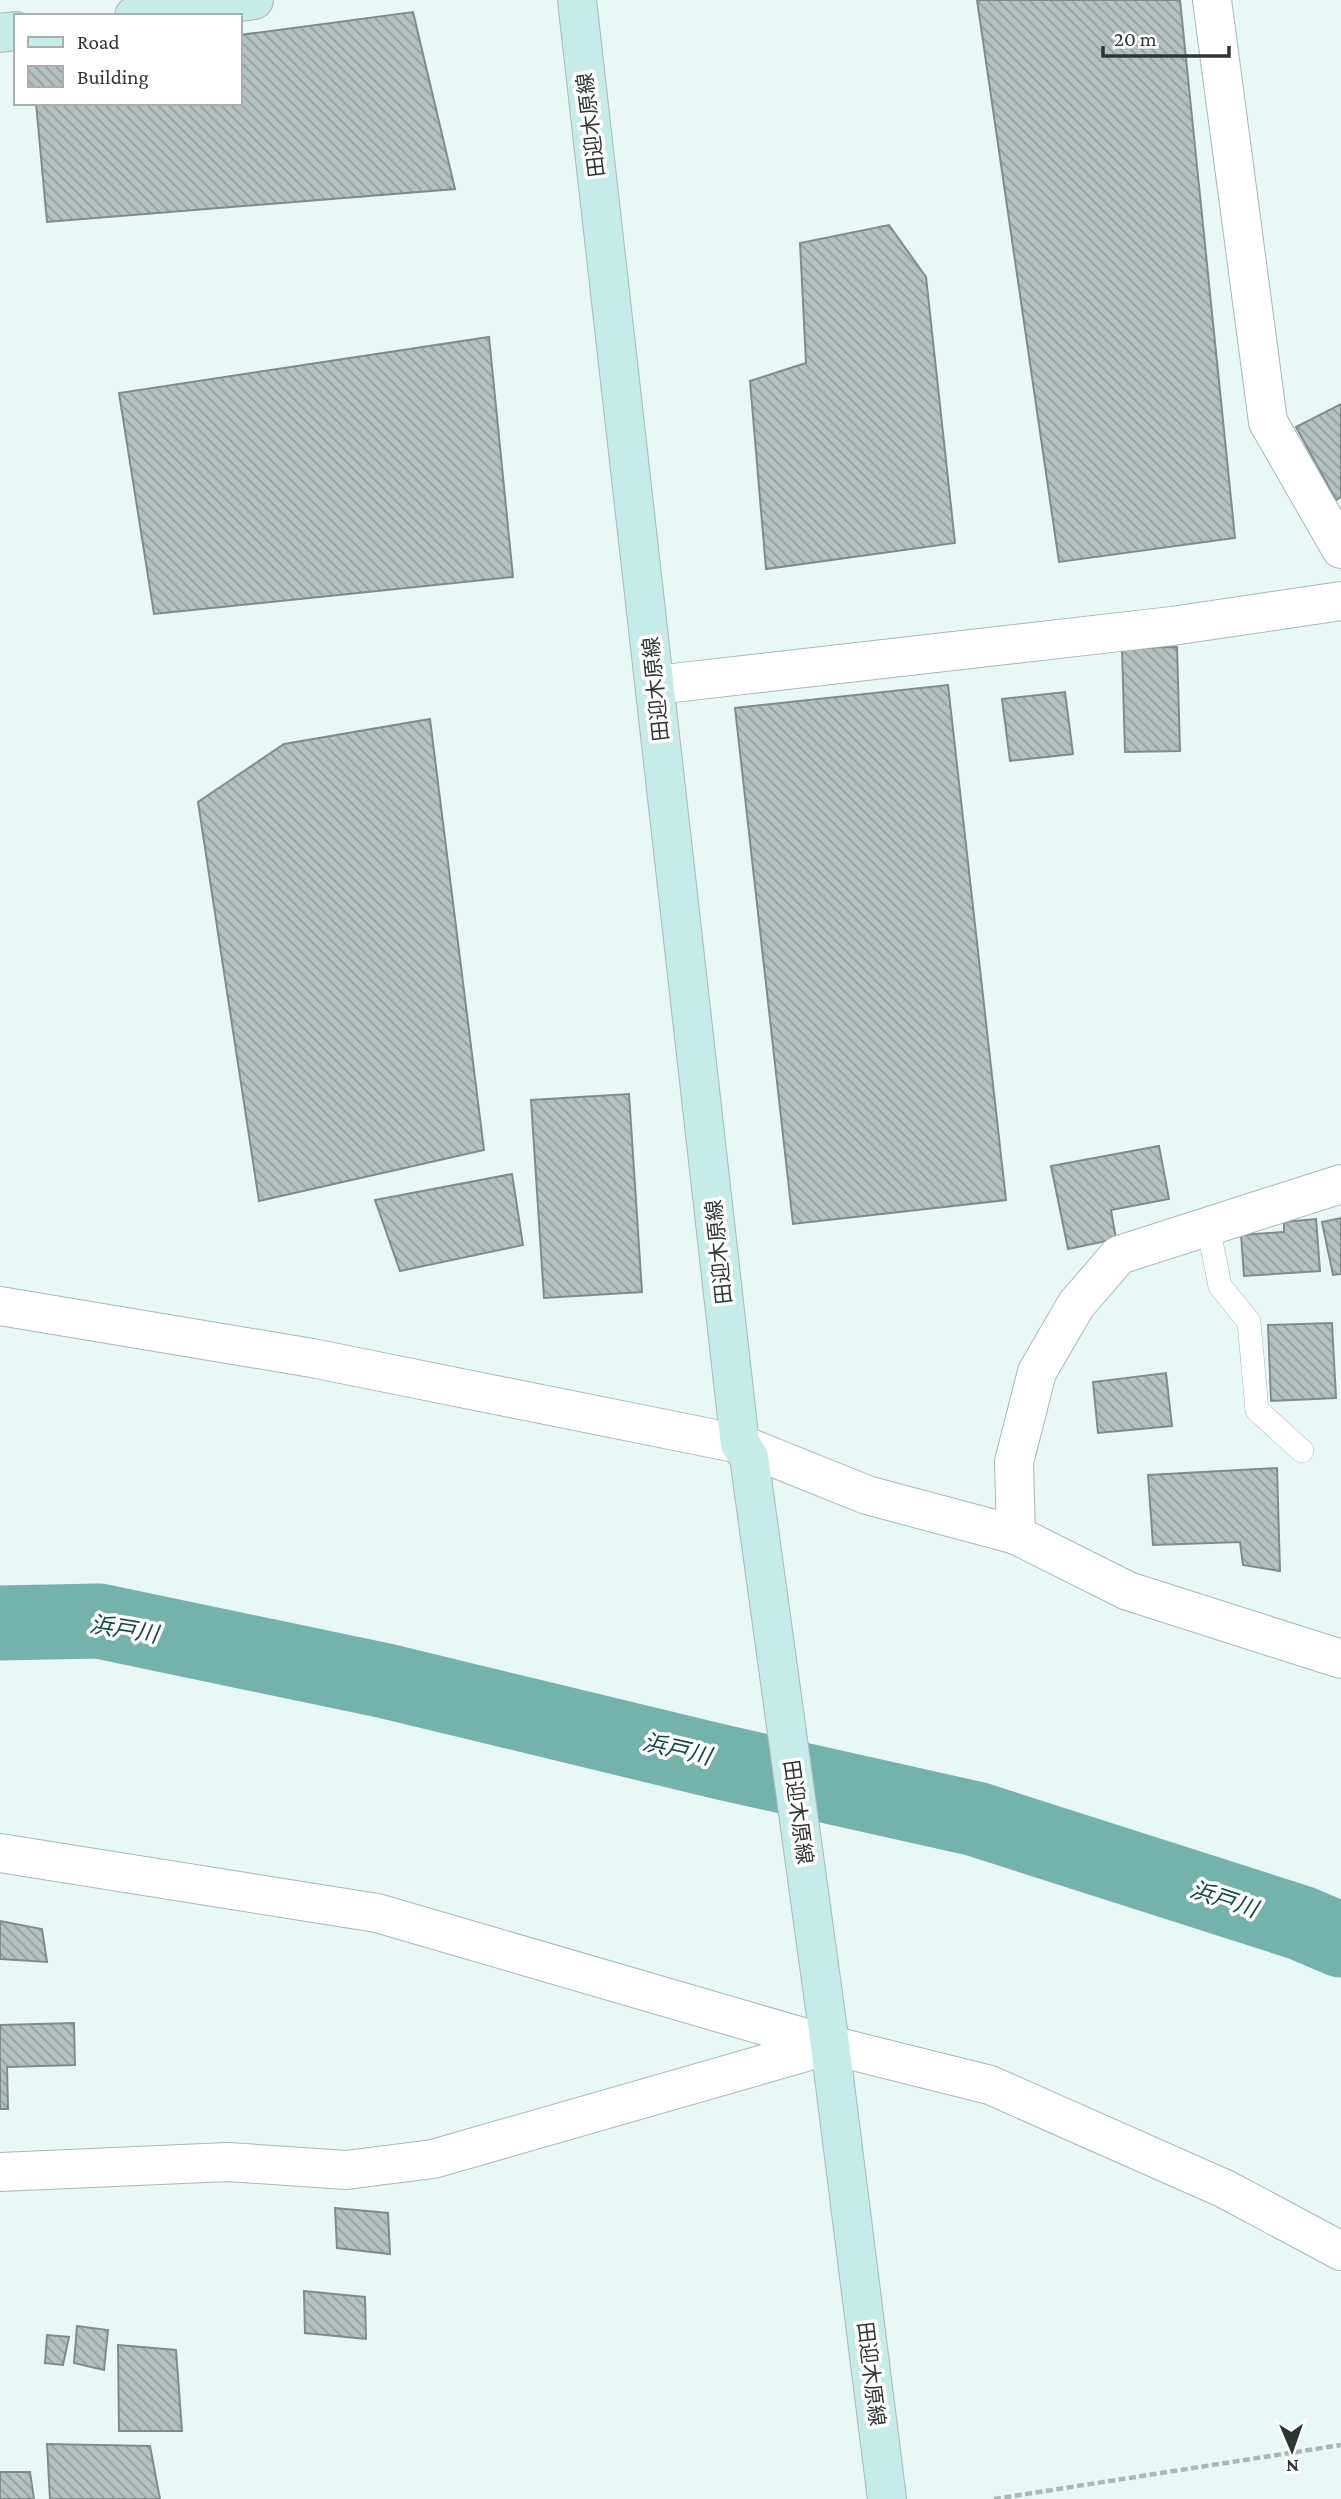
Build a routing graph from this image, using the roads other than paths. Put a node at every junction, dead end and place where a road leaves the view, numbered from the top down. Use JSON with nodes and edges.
{"nodes":[{"id":1,"x":254,"y":0,"type":"edge"},
{"id":2,"x":577,"y":0,"type":"edge"},
{"id":3,"x":1212,"y":0,"type":"edge"},
{"id":4,"x":149,"y":14,"type":"edge"},
{"id":5,"x":1341,"y":550,"type":"edge"},
{"id":6,"x":1341,"y":601,"type":"edge"},
{"id":7,"x":656,"y":685,"type":"junction"},
{"id":8,"x":1341,"y":1184,"type":"edge"},
{"id":9,"x":1208,"y":1226,"type":"junction"},
{"id":10,"x":0,"y":1306,"type":"edge"},
{"id":11,"x":745,"y":1450,"type":"junction"},
{"id":12,"x":1302,"y":1451,"type":"dead end"},
{"id":13,"x":1016,"y":1535,"type":"junction"},
{"id":14,"x":1341,"y":1660,"type":"edge"},
{"id":15,"x":0,"y":1853,"type":"edge"},
{"id":16,"x":830,"y":2045,"type":"junction"},
{"id":17,"x":0,"y":2172,"type":"edge"},
{"id":18,"x":1341,"y":2251,"type":"edge"},
{"id":19,"x":887,"y":2499,"type":"edge"}],
"edges":[{"from":1,"to":4,"type":"main road"},
{"from":2,"to":7,"type":"main road","name":"田迎木原線"},
{"from":3,"to":5,"type":"street"},
{"from":6,"to":7,"type":"street"},
{"from":7,"to":11,"type":"main road","name":"田迎木原線"},
{"from":8,"to":9,"type":"street"},
{"from":9,"to":12,"type":"lane"},
{"from":9,"to":13,"type":"street"},
{"from":10,"to":11,"type":"street"},
{"from":11,"to":13,"type":"street"},
{"from":11,"to":16,"type":"main road","name":"田迎木原線"},
{"from":13,"to":14,"type":"street"},
{"from":15,"to":16,"type":"street"},
{"from":16,"to":17,"type":"street"},
{"from":16,"to":18,"type":"street"},
{"from":16,"to":19,"type":"main road","name":"田迎木原線"}]}
